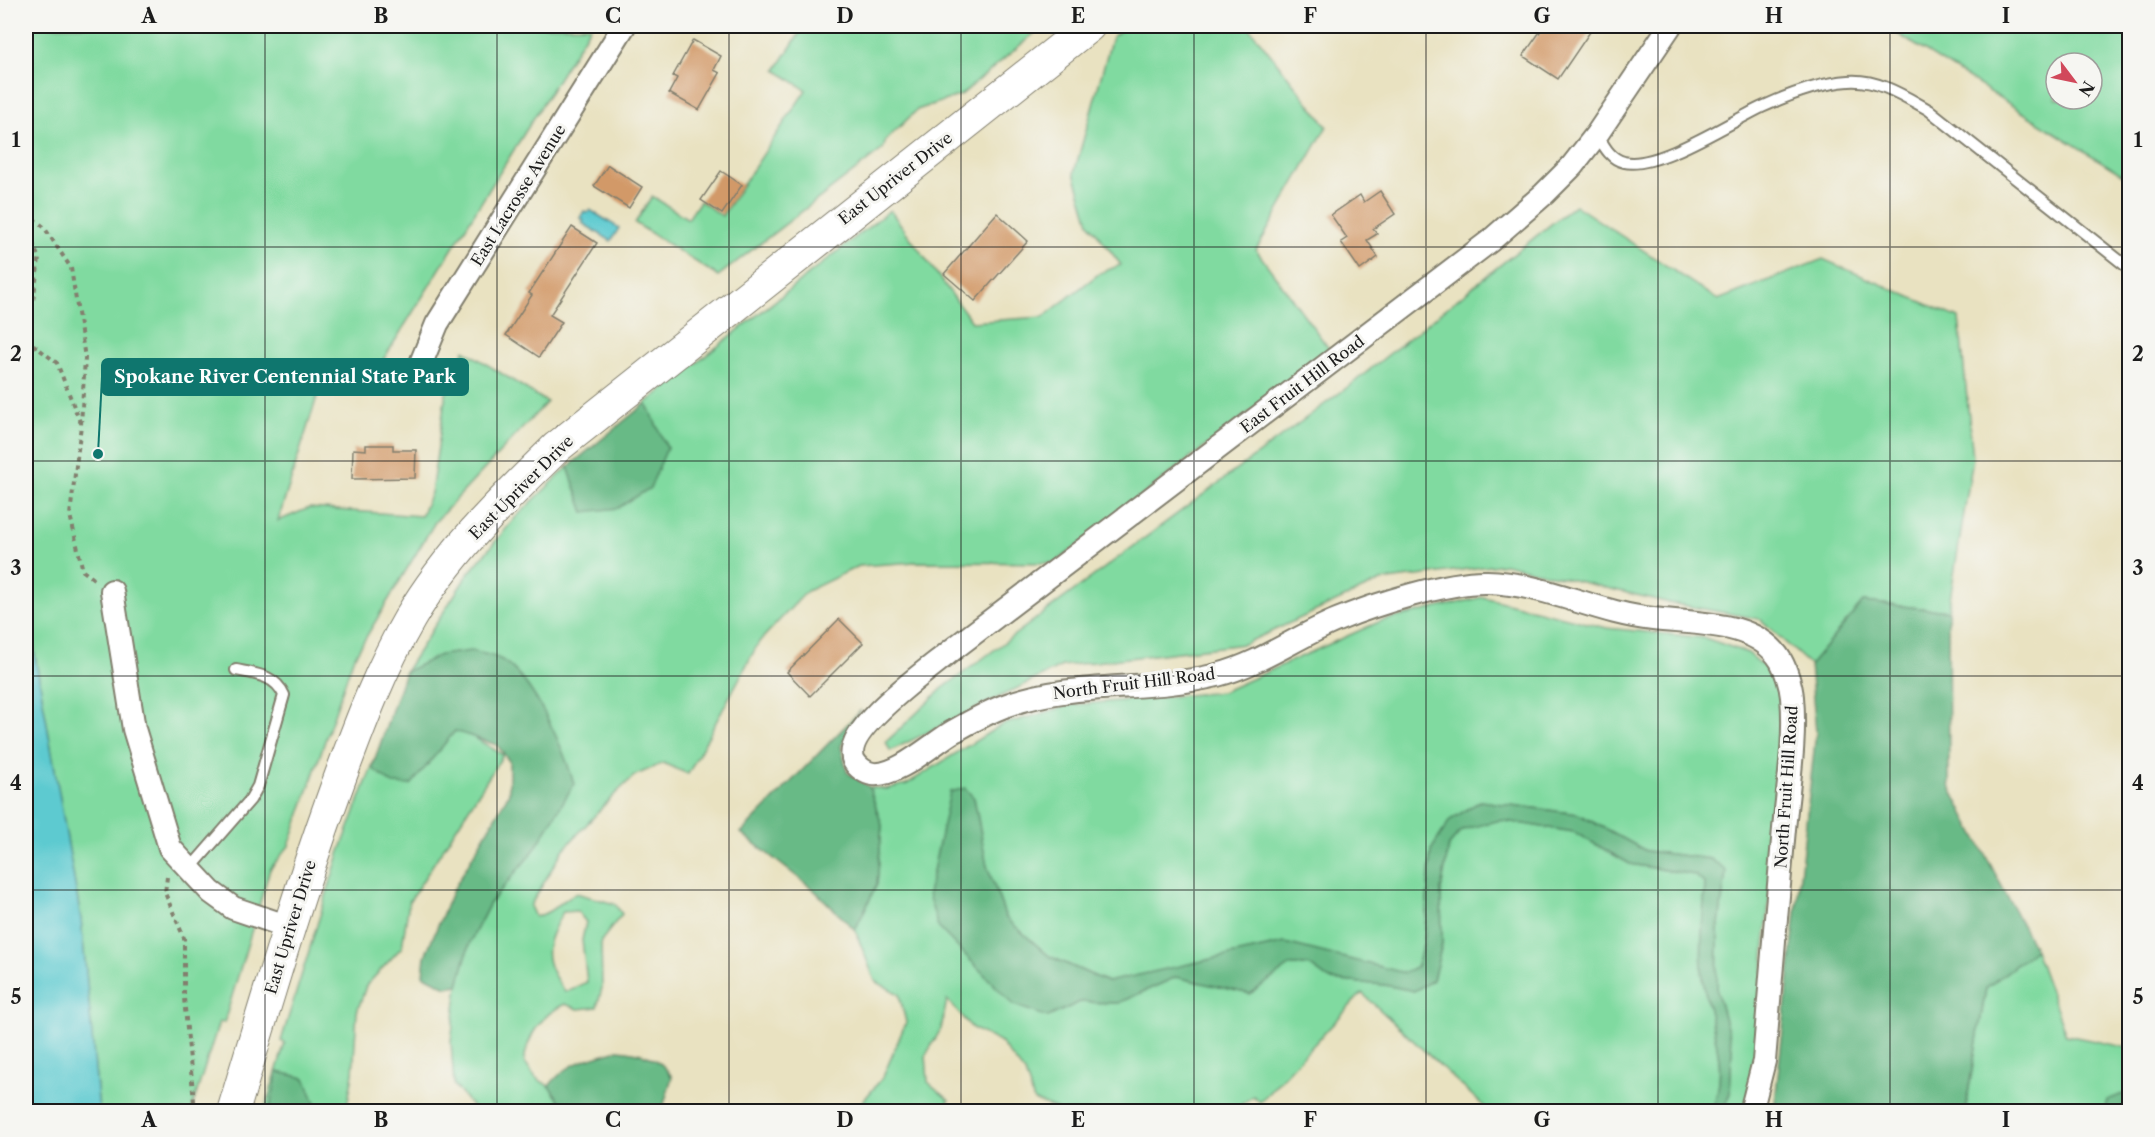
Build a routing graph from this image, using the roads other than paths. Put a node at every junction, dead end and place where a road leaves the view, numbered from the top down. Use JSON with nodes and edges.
{"nodes":[{"id":1,"x":624,"y":26,"type":"edge"},
{"id":2,"x":1089,"y":26,"type":"edge"},
{"id":3,"x":1670,"y":26,"type":"edge"},
{"id":4,"x":1597,"y":134,"type":"junction"},
{"id":5,"x":2130,"y":269,"type":"edge"},
{"id":6,"x":419,"y":368,"type":"dead end"},
{"id":7,"x":112,"y":591,"type":"road end"},
{"id":8,"x":236,"y":670,"type":"dead end"},
{"id":9,"x":891,"y":700,"type":"joint"},
{"id":10,"x":189,"y":870,"type":"junction"},
{"id":11,"x":289,"y":927,"type":"junction"},
{"id":12,"x":233,"y":1112,"type":"edge"},
{"id":13,"x":1751,"y":1112,"type":"edge"}],
"edges":[{"from":1,"to":6,"type":"street","name":"East Lacrosse Avenue"},
{"from":2,"to":11,"type":"street","name":"East Upriver Drive"},
{"from":3,"to":4,"type":"street","name":"East Fruit Hill Road"},
{"from":4,"to":5,"type":"lane"},
{"from":4,"to":9,"type":"street","name":"East Fruit Hill Road"},
{"from":7,"to":10,"type":"street"},
{"from":8,"to":10,"type":"lane"},
{"from":9,"to":13,"type":"street","name":"North Fruit Hill Road"},
{"from":10,"to":11,"type":"street"},
{"from":11,"to":12,"type":"street","name":"East Upriver Drive"}]}
